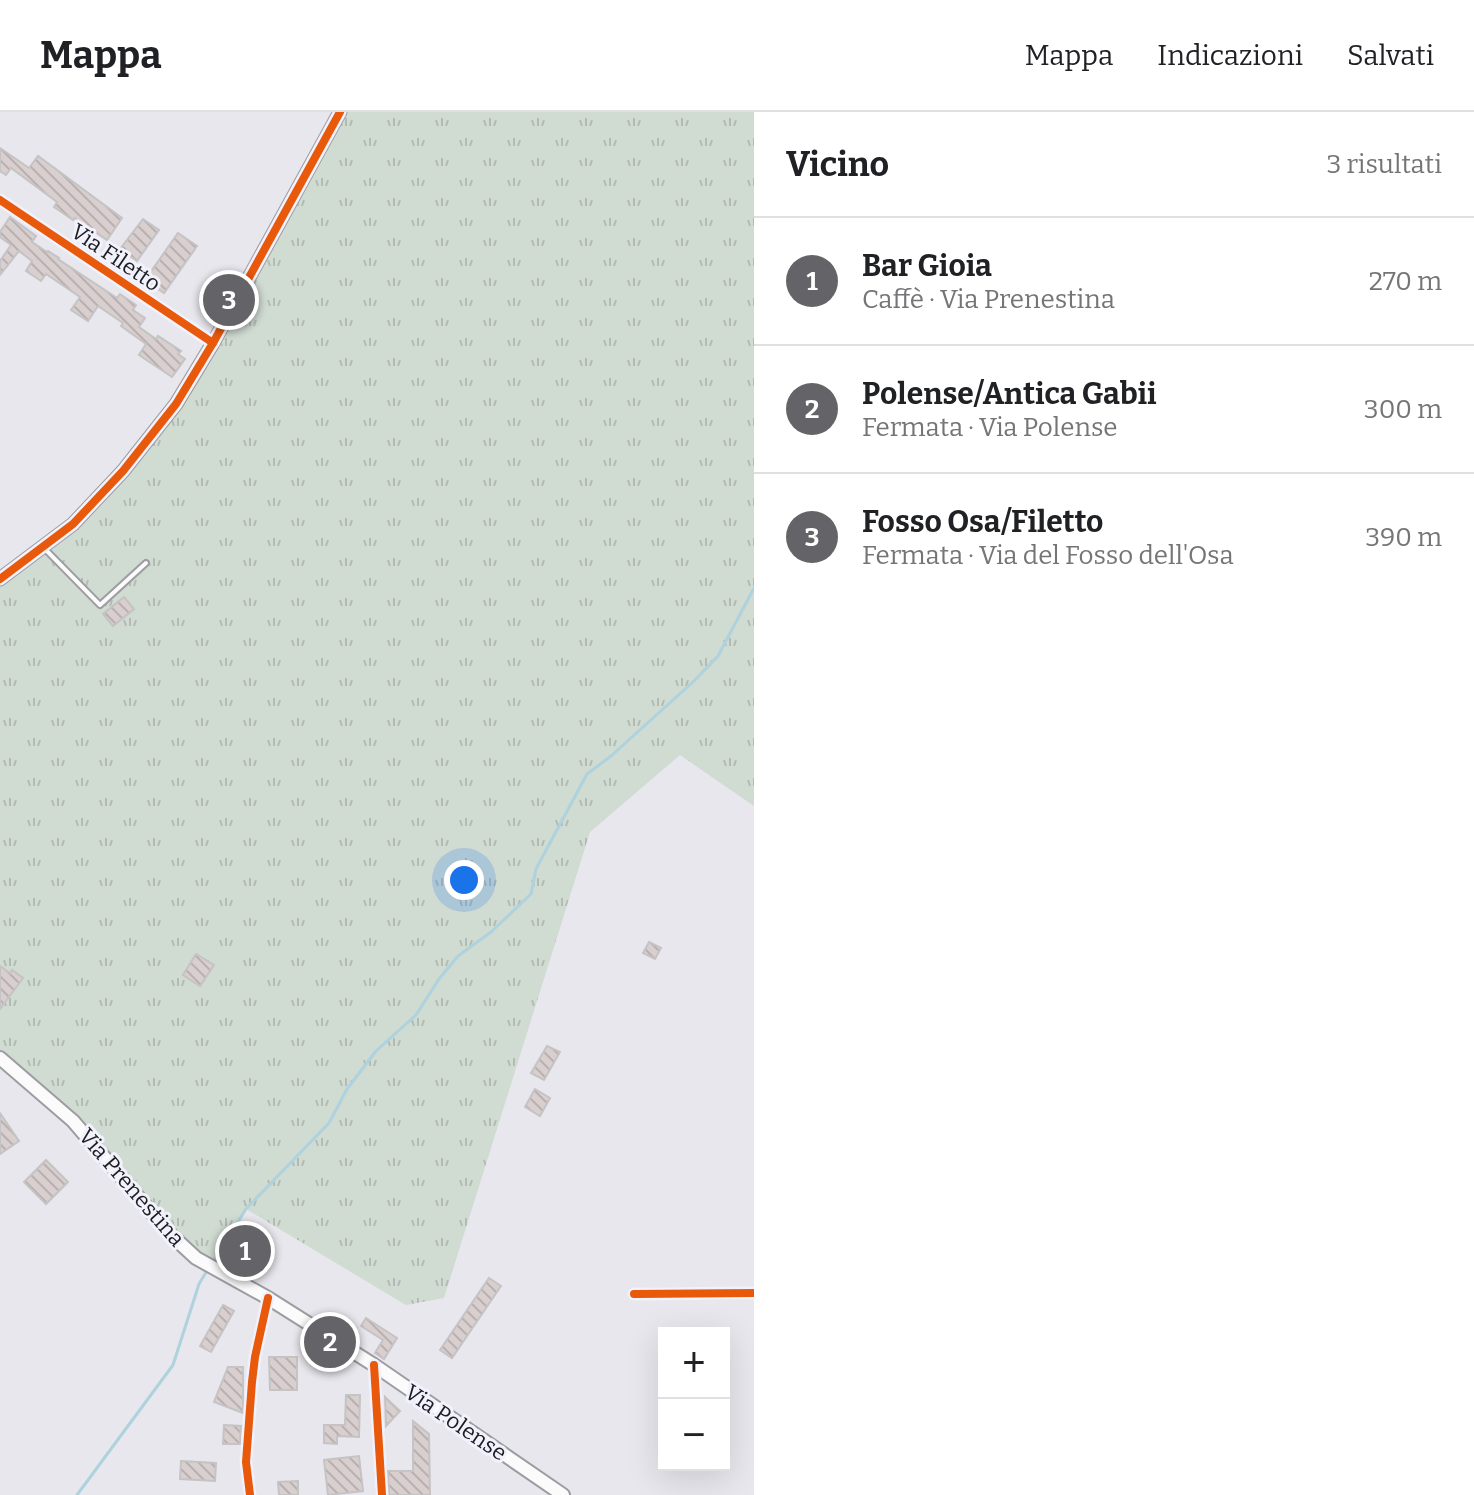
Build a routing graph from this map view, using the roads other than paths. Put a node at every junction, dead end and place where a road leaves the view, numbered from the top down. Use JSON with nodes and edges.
{"nodes":[{"id":1,"x":340,"y":112,"type":"edge"},
{"id":2,"x":0,"y":200,"type":"edge"},
{"id":3,"x":213,"y":343,"type":"junction"},
{"id":4,"x":43,"y":547,"type":"junction"},
{"id":5,"x":146,"y":563,"type":"dead end"},
{"id":6,"x":0,"y":579,"type":"edge"},
{"id":7,"x":0,"y":1058,"type":"edge"},
{"id":8,"x":754,"y":1293,"type":"edge"},
{"id":9,"x":634,"y":1294,"type":"dead end"},
{"id":10,"x":268,"y":1298,"type":"junction"},
{"id":11,"x":374,"y":1365,"type":"junction"},
{"id":12,"x":250,"y":1495,"type":"edge"},
{"id":13,"x":382,"y":1495,"type":"edge"},
{"id":14,"x":563,"y":1495,"type":"edge"}],
"edges":[{"from":1,"to":3,"type":"street"},
{"from":2,"to":3,"type":"street","name":"Via Filetto"},
{"from":3,"to":4,"type":"street"},
{"from":4,"to":5,"type":"lane"},
{"from":4,"to":6,"type":"street"},
{"from":7,"to":10,"type":"main road","name":"Via Prenestina"},
{"from":8,"to":9,"type":"street"},
{"from":10,"to":11,"type":"main road","name":"Via Polense"},
{"from":10,"to":12,"type":"street"},
{"from":11,"to":13,"type":"street"},
{"from":11,"to":14,"type":"main road","name":"Via Polense"}]}
